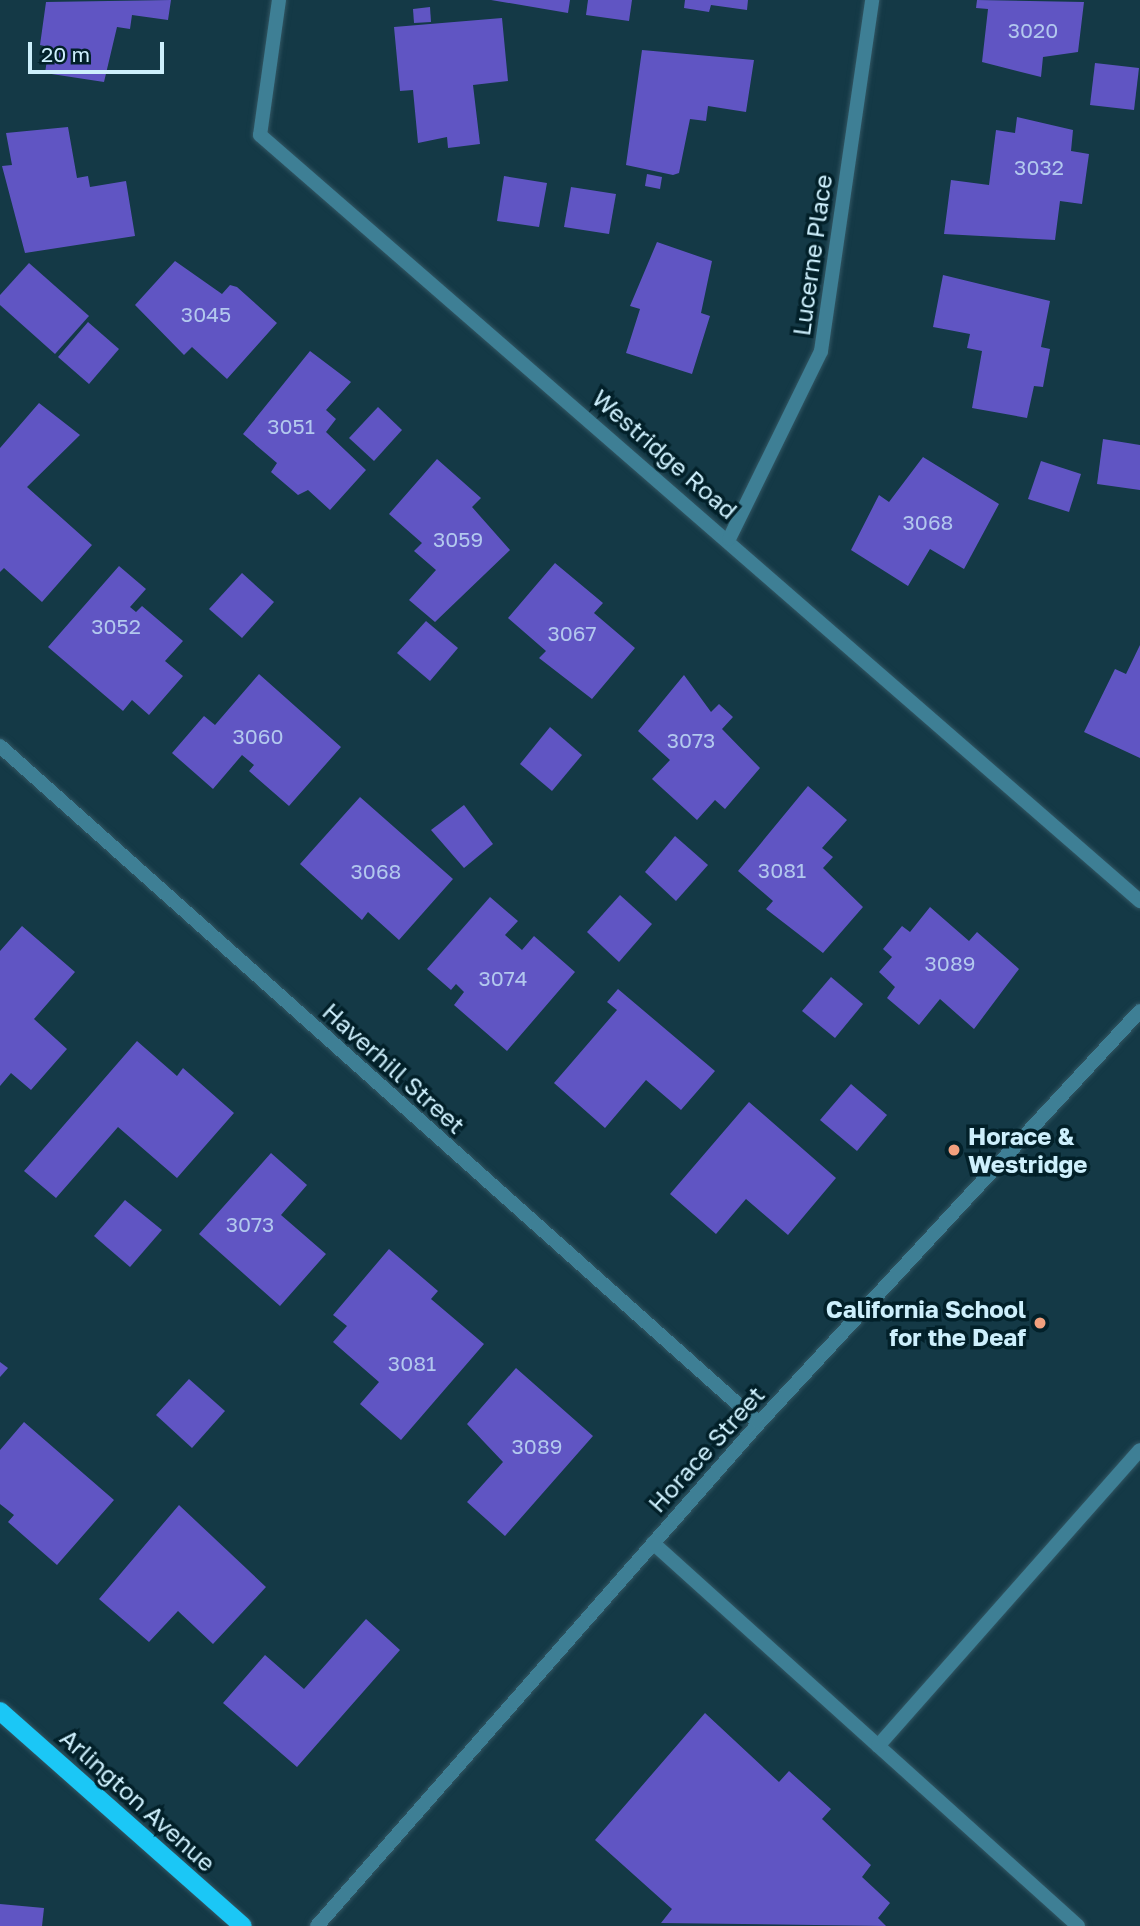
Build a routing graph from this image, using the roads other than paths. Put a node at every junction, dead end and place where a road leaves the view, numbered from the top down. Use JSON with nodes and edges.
{"nodes":[{"id":1,"x":279,"y":0,"type":"edge"},
{"id":2,"x":872,"y":0,"type":"edge"},
{"id":3,"x":729,"y":538,"type":"junction"},
{"id":4,"x":0,"y":746,"type":"edge"},
{"id":5,"x":1140,"y":901,"type":"edge"},
{"id":6,"x":1140,"y":1011,"type":"edge"},
{"id":7,"x":758,"y":1423,"type":"junction"},
{"id":8,"x":1140,"y":1450,"type":"edge"},
{"id":9,"x":653,"y":1543,"type":"junction"},
{"id":10,"x":0,"y":1711,"type":"edge"},
{"id":11,"x":878,"y":1746,"type":"junction"},
{"id":12,"x":1074,"y":1925,"type":"edge"},
{"id":13,"x":243,"y":1926,"type":"edge"},
{"id":14,"x":317,"y":1926,"type":"edge"}],
"edges":[{"from":1,"to":3,"type":"street","name":"Westridge Road"},
{"from":2,"to":3,"type":"street","name":"Lucerne Place"},
{"from":3,"to":5,"type":"street","name":"Westridge Road"},
{"from":4,"to":7,"type":"street","name":"Haverhill Street"},
{"from":6,"to":7,"type":"street","name":"Horace Street"},
{"from":7,"to":9,"type":"street","name":"Horace Street"},
{"from":8,"to":11,"type":"street"},
{"from":9,"to":11,"type":"street"},
{"from":9,"to":14,"type":"street","name":"Horace Street"},
{"from":10,"to":13,"type":"main road","name":"Arlington Avenue"},
{"from":11,"to":12,"type":"street"}]}
